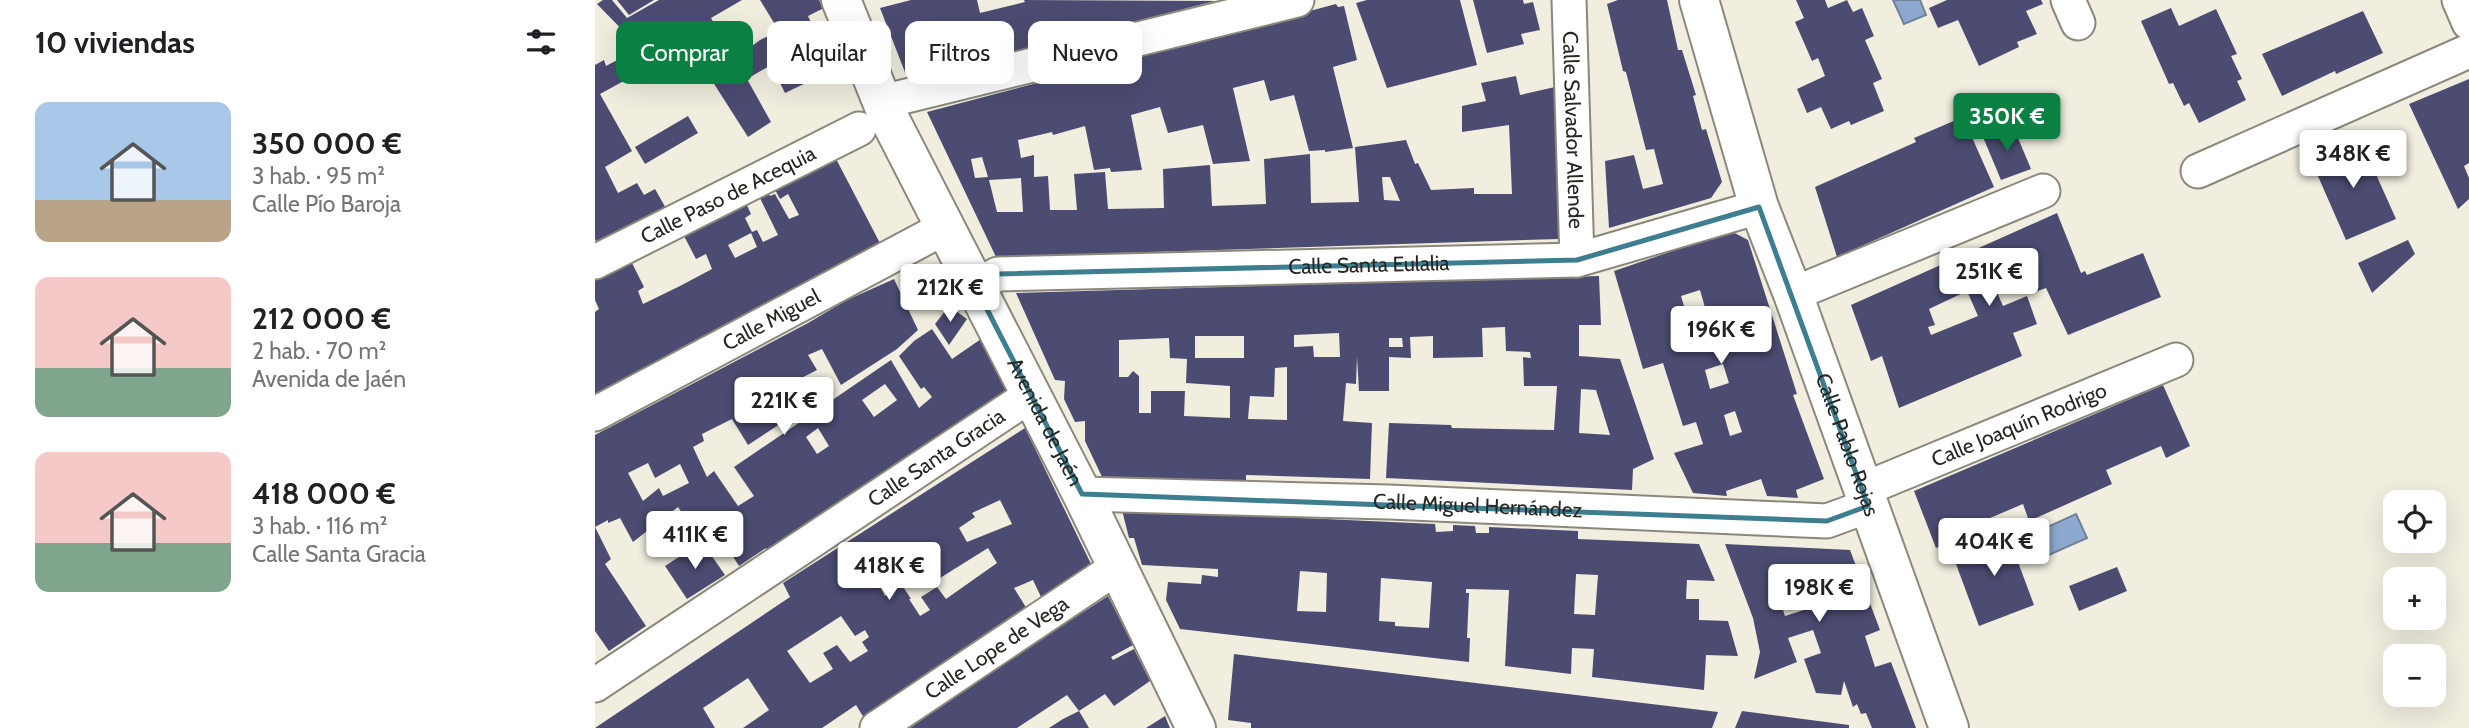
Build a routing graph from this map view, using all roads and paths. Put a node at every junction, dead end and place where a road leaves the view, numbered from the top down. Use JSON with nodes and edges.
{"nodes":[{"id":1,"x":841,"y":0,"type":"edge"},
{"id":2,"x":1297,"y":0,"type":"edge"},
{"id":3,"x":1569,"y":0,"type":"edge"},
{"id":4,"x":1699,"y":0,"type":"edge"},
{"id":5,"x":2459,"y":0,"type":"edge"},
{"id":6,"x":2469,"y":23,"type":"edge"},
{"id":7,"x":2469,"y":51,"type":"edge"},
{"id":8,"x":871,"y":115,"type":"junction"},
{"id":9,"x":2198,"y":171,"type":"dead end"},
{"id":10,"x":2043,"y":191,"type":"dead end"},
{"id":11,"x":1759,"y":207,"type":"junction"},
{"id":12,"x":946,"y":227,"type":"junction"},
{"id":13,"x":1577,"y":261,"type":"junction"},
{"id":14,"x":595,"y":262,"type":"edge"},
{"id":15,"x":975,"y":286,"type":"junction"},
{"id":16,"x":1793,"y":294,"type":"junction"},
{"id":17,"x":2176,"y":360,"type":"dead end"},
{"id":18,"x":1031,"y":395,"type":"junction"},
{"id":19,"x":595,"y":414,"type":"edge"},
{"id":20,"x":1082,"y":494,"type":"junction"},
{"id":21,"x":1865,"y":498,"type":"junction"},
{"id":22,"x":1116,"y":568,"type":"junction"},
{"id":23,"x":595,"y":685,"type":"edge"},
{"id":24,"x":877,"y":728,"type":"edge"},
{"id":25,"x":1196,"y":728,"type":"edge"},
{"id":26,"x":1949,"y":728,"type":"edge"}],
"edges":[{"from":1,"to":8,"type":"street","name":"Avenida de Jaén"},
{"from":2,"to":8,"type":"street","name":"Calle Paso de Acequia"},
{"from":3,"to":13,"type":"street","name":"Calle Salvador Allende"},
{"from":4,"to":11,"type":"street","name":"Calle Pablo Rojas"},
{"from":5,"to":6,"type":"street"},
{"from":7,"to":9,"type":"street"},
{"from":8,"to":12,"type":"street","name":"Avenida de Jaén"},
{"from":8,"to":14,"type":"street","name":"Calle Paso de Acequia"},
{"from":10,"to":16,"type":"street"},
{"from":11,"to":13,"type":"street","name":"Calle Santa Eulalia"},
{"from":11,"to":16,"type":"street","name":"Calle Pablo Rojas"},
{"from":12,"to":15,"type":"street","name":"Avenida de Jaén"},
{"from":12,"to":19,"type":"street","name":"Calle Miguel"},
{"from":13,"to":15,"type":"street","name":"Calle Santa Eulalia"},
{"from":15,"to":18,"type":"street","name":"Avenida de Jaén"},
{"from":16,"to":21,"type":"street","name":"Calle Pablo Rojas"},
{"from":17,"to":21,"type":"street","name":"Calle Joaquín Rodrigo"},
{"from":18,"to":20,"type":"street","name":"Avenida de Jaén"},
{"from":18,"to":23,"type":"street","name":"Calle Santa Gracia"},
{"from":20,"to":21,"type":"street","name":"Calle Miguel Hernández"},
{"from":20,"to":22,"type":"street","name":"Avenida de Jaén"},
{"from":21,"to":26,"type":"street","name":"Calle Pablo Rojas"},
{"from":22,"to":24,"type":"street","name":"Calle Lope de Vega"},
{"from":22,"to":25,"type":"street","name":"Avenida de Jaén"}]}
